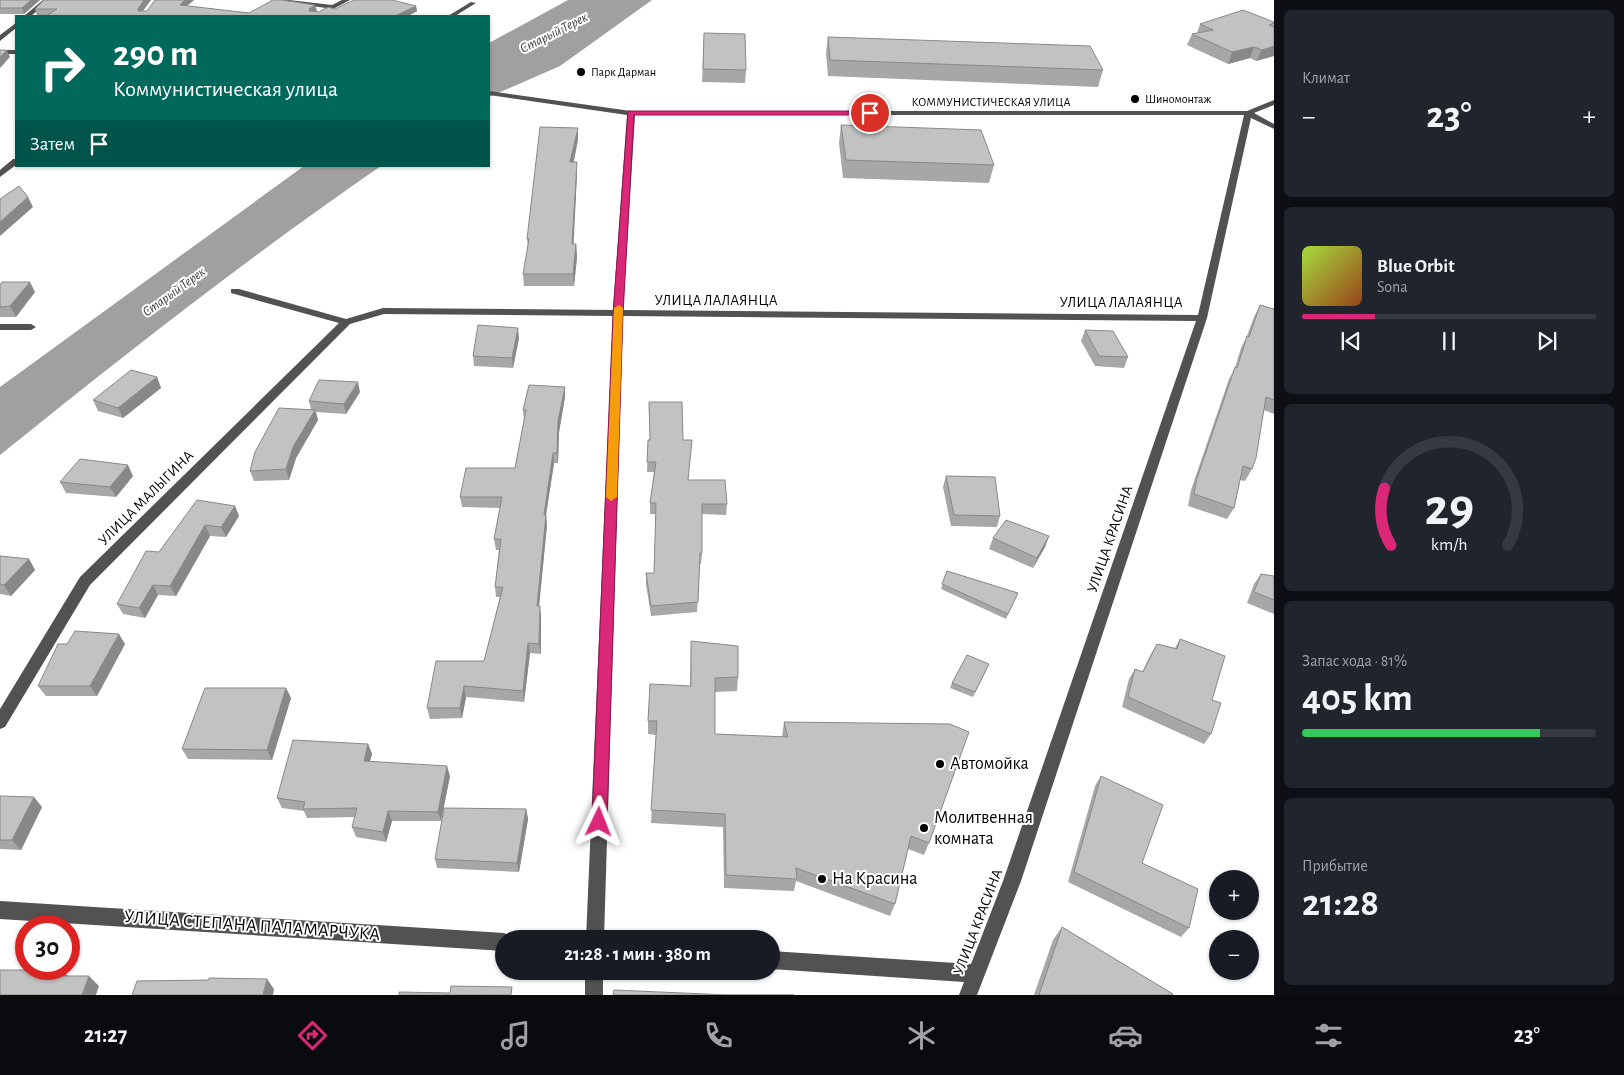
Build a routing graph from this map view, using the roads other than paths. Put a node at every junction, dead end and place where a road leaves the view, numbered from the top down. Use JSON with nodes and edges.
{"nodes":[{"id":1,"x":47,"y":0,"type":"edge"},
{"id":2,"x":272,"y":0,"type":"edge"},
{"id":3,"x":347,"y":0,"type":"edge"},
{"id":4,"x":473,"y":3,"type":"dead end"},
{"id":5,"x":334,"y":7,"type":"junction"},
{"id":6,"x":28,"y":15,"type":"edge"},
{"id":7,"x":317,"y":15,"type":"edge"},
{"id":8,"x":453,"y":15,"type":"edge"},
{"id":9,"x":15,"y":27,"type":"edge"},
{"id":10,"x":0,"y":39,"type":"edge"},
{"id":11,"x":0,"y":52,"type":"edge"},
{"id":12,"x":15,"y":52,"type":"edge"},
{"id":13,"x":490,"y":93,"type":"edge"},
{"id":14,"x":1274,"y":102,"type":"edge"},
{"id":15,"x":631,"y":113,"type":"junction"},
{"id":16,"x":1248,"y":113,"type":"junction"},
{"id":17,"x":1274,"y":127,"type":"edge"},
{"id":18,"x":15,"y":162,"type":"edge"},
{"id":19,"x":0,"y":174,"type":"edge"},
{"id":20,"x":235,"y":291,"type":"dead end"},
{"id":21,"x":618,"y":314,"type":"junction"},
{"id":22,"x":1202,"y":318,"type":"junction"},
{"id":23,"x":346,"y":322,"type":"junction"},
{"id":24,"x":0,"y":327,"type":"edge"},
{"id":25,"x":31,"y":327,"type":"dead end"},
{"id":26,"x":0,"y":722,"type":"edge"},
{"id":27,"x":0,"y":910,"type":"edge"},
{"id":28,"x":595,"y":930,"type":"edge"},
{"id":29,"x":495,"y":941,"type":"edge"},
{"id":30,"x":780,"y":961,"type":"edge"},
{"id":31,"x":976,"y":974,"type":"junction"},
{"id":32,"x":594,"y":980,"type":"edge"},
{"id":33,"x":594,"y":995,"type":"edge"},
{"id":34,"x":968,"y":995,"type":"edge"}],
"edges":[{"from":1,"to":6,"type":"street"},
{"from":2,"to":5,"type":"street"},
{"from":3,"to":5,"type":"street"},
{"from":4,"to":8,"type":"street"},
{"from":5,"to":7,"type":"street"},
{"from":9,"to":10,"type":"street"},
{"from":11,"to":12,"type":"street"},
{"from":13,"to":15,"type":"street","name":"КОММУНИСТИЧЕСКАЯ УЛИЦА"},
{"from":14,"to":16,"type":"street"},
{"from":15,"to":16,"type":"street","name":"КОММУНИСТИЧЕСКАЯ УЛИЦА"},
{"from":15,"to":21,"type":"street"},
{"from":16,"to":17,"type":"street"},
{"from":16,"to":22,"type":"street","name":"УЛИЦА КРАСИНА"},
{"from":18,"to":19,"type":"street"},
{"from":20,"to":23,"type":"street"},
{"from":21,"to":22,"type":"street","name":"УЛИЦА ЛАЛАЯНЦА"},
{"from":21,"to":23,"type":"street","name":"УЛИЦА ЛАЛАЯНЦА"},
{"from":21,"to":28,"type":"street"},
{"from":22,"to":31,"type":"street","name":"УЛИЦА КРАСИНА"},
{"from":23,"to":26,"type":"street","name":"УЛИЦА МАЛЫГИНА"},
{"from":24,"to":25,"type":"street"},
{"from":27,"to":29,"type":"street","name":"УЛИЦА СТЕПАНА ПАЛАМАРЧУКА"},
{"from":30,"to":31,"type":"street"},
{"from":31,"to":34,"type":"street","name":"УЛИЦА КРАСИНА"},
{"from":32,"to":33,"type":"street"}]}
